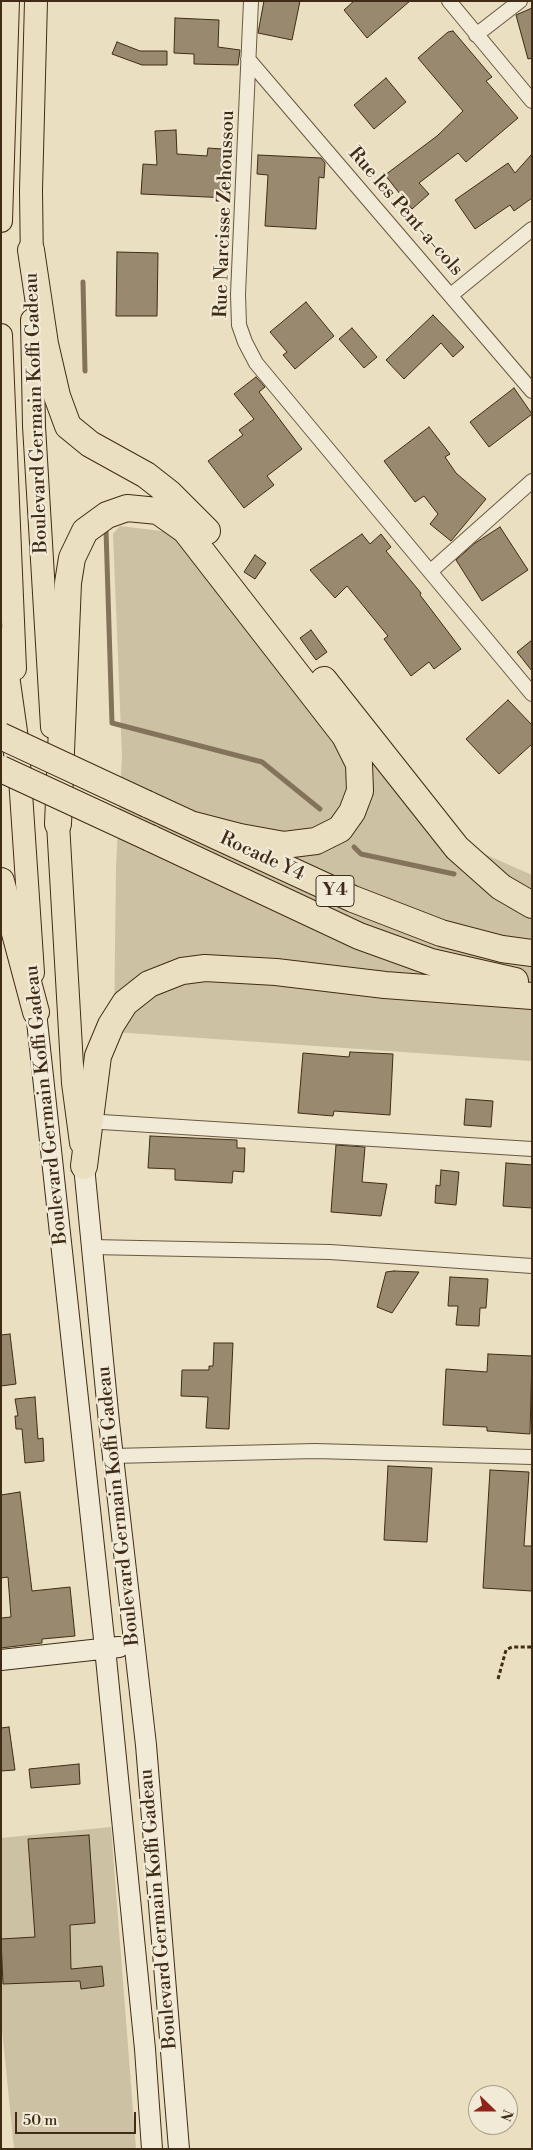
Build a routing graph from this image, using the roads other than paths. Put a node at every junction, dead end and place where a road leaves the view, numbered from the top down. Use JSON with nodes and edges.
{"nodes":[{"id":1,"x":8,"y":1,"type":"edge"},
{"id":2,"x":36,"y":1,"type":"edge"},
{"id":3,"x":251,"y":1,"type":"edge"},
{"id":4,"x":449,"y":1,"type":"edge"},
{"id":5,"x":520,"y":1,"type":"edge"},
{"id":6,"x":476,"y":36,"type":"junction"},
{"id":7,"x":248,"y":59,"type":"junction"},
{"id":8,"x":532,"y":101,"type":"edge"},
{"id":9,"x":1,"y":221,"type":"edge"},
{"id":10,"x":532,"y":229,"type":"edge"},
{"id":11,"x":31,"y":250,"type":"junction"},
{"id":12,"x":451,"y":295,"type":"junction"},
{"id":13,"x":1,"y":335,"type":"edge"},
{"id":14,"x":532,"y":391,"type":"edge"},
{"id":15,"x":532,"y":481,"type":"edge"},
{"id":16,"x":431,"y":571,"type":"junction"},
{"id":17,"x":1,"y":640,"type":"edge"},
{"id":18,"x":532,"y":694,"type":"edge"},
{"id":19,"x":1,"y":736,"type":"edge"},
{"id":20,"x":10,"y":765,"type":"edge"},
{"id":21,"x":58,"y":824,"type":"junction"},
{"id":22,"x":190,"y":824,"type":"junction"},
{"id":23,"x":1,"y":881,"type":"edge"},
{"id":24,"x":532,"y":905,"type":"edge"},
{"id":25,"x":532,"y":953,"type":"edge"},
{"id":26,"x":532,"y":984,"type":"edge"},
{"id":27,"x":532,"y":996,"type":"edge"},
{"id":28,"x":36,"y":1012,"type":"junction"},
{"id":29,"x":84,"y":1121,"type":"junction"},
{"id":30,"x":532,"y":1149,"type":"edge"},
{"id":31,"x":84,"y":1166,"type":"joint"},
{"id":32,"x":92,"y":1247,"type":"junction"},
{"id":33,"x":532,"y":1266,"type":"edge"},
{"id":34,"x":112,"y":1456,"type":"junction"},
{"id":35,"x":532,"y":1457,"type":"edge"},
{"id":36,"x":134,"y":1645,"type":"junction"},
{"id":37,"x":105,"y":1648,"type":"junction"},
{"id":38,"x":1,"y":1660,"type":"edge"},
{"id":39,"x":152,"y":2149,"type":"edge"},
{"id":40,"x":179,"y":2149,"type":"edge"}],
"edges":[{"from":1,"to":9,"type":"main road"},
{"from":2,"to":11,"type":"main road","name":"Boulevard Germain Koffi Gadeau"},
{"from":3,"to":7,"type":"street","name":"Rue Narcisse Zehoussou"},
{"from":4,"to":6,"type":"street"},
{"from":5,"to":6,"type":"street"},
{"from":6,"to":8,"type":"street"},
{"from":7,"to":12,"type":"street","name":"Rue les Pent-a-cols"},
{"from":7,"to":16,"type":"street","name":"Rue Narcisse Zehoussou"},
{"from":10,"to":12,"type":"street"},
{"from":11,"to":21,"type":"main road","name":"Boulevard Germain Koffi Gadeau"},
{"from":11,"to":24,"type":"highway"},
{"from":12,"to":14,"type":"street","name":"Rue les Pent-a-cols"},
{"from":13,"to":20,"type":"main road","name":"Boulevard Germain Koffi Gadeau"},
{"from":15,"to":16,"type":"street"},
{"from":16,"to":18,"type":"street","name":"Rue Narcisse Zehoussou"},
{"from":17,"to":20,"type":"highway"},
{"from":19,"to":22,"type":"highway","name":"Rocade Y4","number":"Y4","bridge":true},
{"from":20,"to":26,"type":"highway","name":"Rocade Y4","number":"Y4","bridge":true},
{"from":20,"to":28,"type":"main road","name":"Boulevard Germain Koffi Gadeau"},
{"from":21,"to":22,"type":"highway"},
{"from":21,"to":29,"type":"main road","name":"Boulevard Germain Koffi Gadeau"},
{"from":22,"to":25,"type":"highway","name":"Rocade Y4","number":"Y4"},
{"from":23,"to":28,"type":"highway"},
{"from":27,"to":29,"type":"highway"},
{"from":28,"to":37,"type":"main road","name":"Boulevard Germain Koffi Gadeau"},
{"from":29,"to":30,"type":"street"},
{"from":29,"to":31,"type":"highway"},
{"from":31,"to":32,"type":"main road","name":"Boulevard Germain Koffi Gadeau"},
{"from":32,"to":33,"type":"street"},
{"from":32,"to":34,"type":"main road","name":"Boulevard Germain Koffi Gadeau"},
{"from":34,"to":35,"type":"street"},
{"from":34,"to":36,"type":"main road","name":"Boulevard Germain Koffi Gadeau"},
{"from":36,"to":37,"type":"main road"},
{"from":36,"to":40,"type":"main road","name":"Boulevard Germain Koffi Gadeau"},
{"from":37,"to":38,"type":"main road"},
{"from":37,"to":39,"type":"main road","name":"Boulevard Germain Koffi Gadeau"}]}
